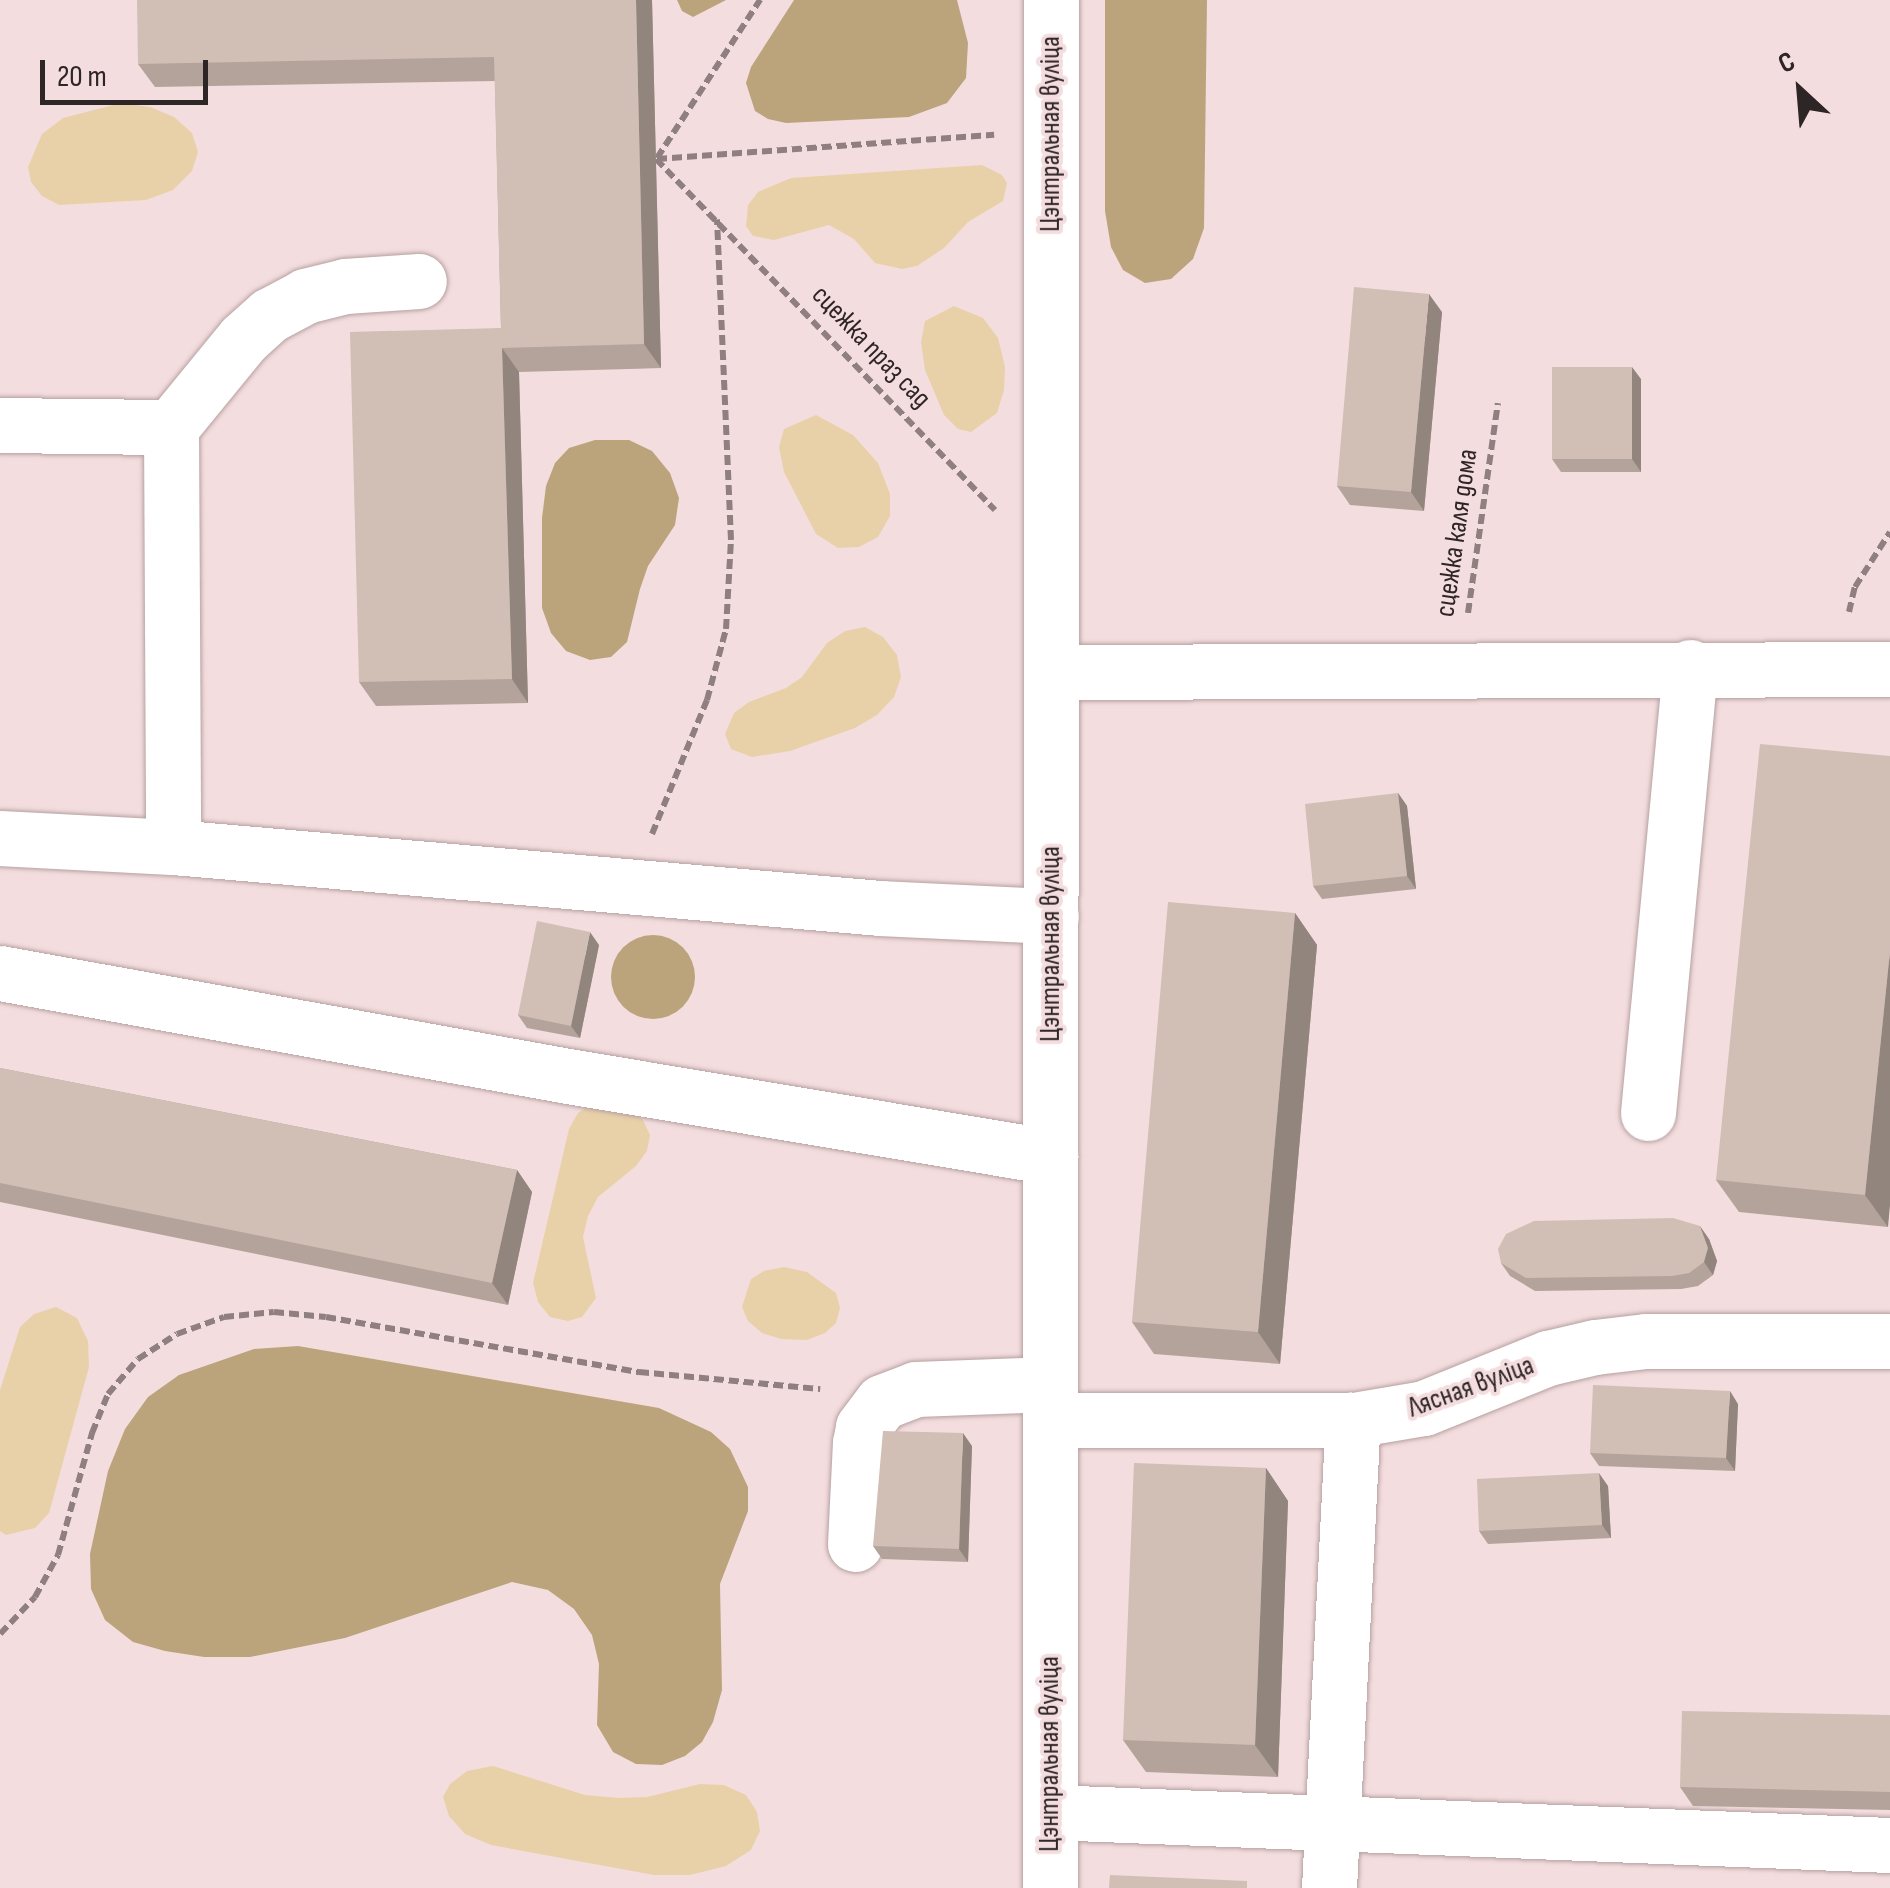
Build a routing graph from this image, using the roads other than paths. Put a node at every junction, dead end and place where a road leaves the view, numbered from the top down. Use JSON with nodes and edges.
{"nodes":[{"id":1,"x":1052,"y":0,"type":"edge"},
{"id":2,"x":419,"y":281,"type":"dead end"},
{"id":3,"x":0,"y":425,"type":"edge"},
{"id":4,"x":171,"y":427,"type":"junction"},
{"id":5,"x":1690,"y":667,"type":"junction"},
{"id":6,"x":1867,"y":668,"type":"edge"},
{"id":7,"x":1051,"y":672,"type":"junction"},
{"id":8,"x":0,"y":838,"type":"edge"},
{"id":9,"x":173,"y":847,"type":"junction"},
{"id":10,"x":1051,"y":916,"type":"junction"},
{"id":11,"x":0,"y":973,"type":"edge"},
{"id":12,"x":1648,"y":1113,"type":"dead end"},
{"id":13,"x":1050,"y":1157,"type":"junction"},
{"id":14,"x":1890,"y":1341,"type":"edge"},
{"id":15,"x":1050,"y":1402,"type":"junction"},
{"id":16,"x":1353,"y":1420,"type":"junction"},
{"id":17,"x":855,"y":1544,"type":"dead end"},
{"id":18,"x":1050,"y":1812,"type":"junction"},
{"id":19,"x":1332,"y":1822,"type":"junction"},
{"id":20,"x":1890,"y":1845,"type":"edge"},
{"id":21,"x":1050,"y":1888,"type":"edge"},
{"id":22,"x":1329,"y":1888,"type":"edge"}],
"edges":[{"from":1,"to":7,"type":"street","name":"Цэнтральная вуліца"},
{"from":2,"to":4,"type":"street"},
{"from":3,"to":4,"type":"street"},
{"from":4,"to":9,"type":"street"},
{"from":5,"to":6,"type":"street"},
{"from":5,"to":7,"type":"street"},
{"from":5,"to":12,"type":"street"},
{"from":7,"to":10,"type":"street","name":"Цэнтральная вуліца"},
{"from":8,"to":9,"type":"street"},
{"from":9,"to":10,"type":"street"},
{"from":10,"to":13,"type":"street","name":"Цэнтральная вуліца"},
{"from":11,"to":13,"type":"street"},
{"from":13,"to":15,"type":"street","name":"Цэнтральная вуліца"},
{"from":14,"to":16,"type":"street","name":"Лясная вуліца"},
{"from":15,"to":16,"type":"street","name":"Лясная вуліца"},
{"from":15,"to":17,"type":"street","name":"Лясная вуліца"},
{"from":15,"to":18,"type":"street","name":"Цэнтральная вуліца"},
{"from":16,"to":19,"type":"street"},
{"from":18,"to":19,"type":"street"},
{"from":18,"to":21,"type":"street","name":"Цэнтральная вуліца"},
{"from":19,"to":20,"type":"street"},
{"from":19,"to":22,"type":"street"}]}
